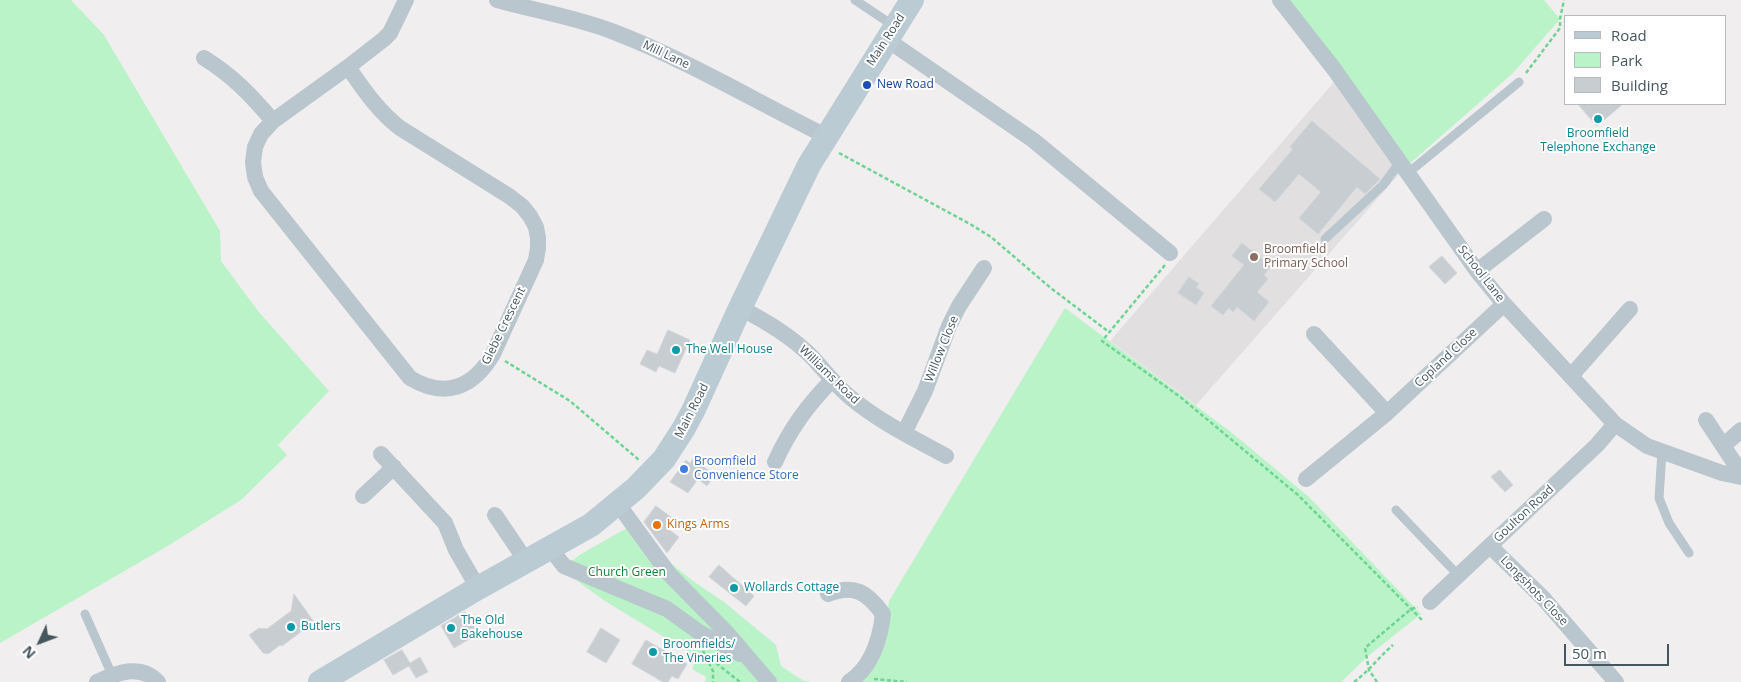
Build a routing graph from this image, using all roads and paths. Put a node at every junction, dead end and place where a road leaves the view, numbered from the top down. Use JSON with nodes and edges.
{"nodes":[{"id":1,"x":406,"y":0,"type":"edge"},
{"id":2,"x":496,"y":0,"type":"edge"},
{"id":3,"x":855,"y":0,"type":"edge"},
{"id":4,"x":912,"y":0,"type":"edge"},
{"id":5,"x":1280,"y":0,"type":"edge"},
{"id":6,"x":1564,"y":0,"type":"edge"},
{"id":7,"x":890,"y":32,"type":"junction"},
{"id":8,"x":204,"y":58,"type":"dead end"},
{"id":9,"x":348,"y":67,"type":"junction"},
{"id":10,"x":1519,"y":82,"type":"joint"},
{"id":11,"x":273,"y":121,"type":"junction"},
{"id":12,"x":832,"y":144,"type":"junction"},
{"id":13,"x":1404,"y":168,"type":"junction"},
{"id":14,"x":1544,"y":219,"type":"dead end"},
{"id":15,"x":1325,"y":239,"type":"dead end"},
{"id":16,"x":1170,"y":252,"type":"joint"},
{"id":17,"x":984,"y":268,"type":"dead end"},
{"id":18,"x":1477,"y":271,"type":"junction"},
{"id":19,"x":1504,"y":304,"type":"junction"},
{"id":20,"x":740,"y":308,"type":"junction"},
{"id":21,"x":1630,"y":309,"type":"dead end"},
{"id":22,"x":1109,"y":332,"type":"junction"},
{"id":23,"x":1314,"y":334,"type":"dead end"},
{"id":24,"x":493,"y":354,"type":"junction"},
{"id":25,"x":1571,"y":376,"type":"junction"},
{"id":26,"x":832,"y":380,"type":"junction"},
{"id":27,"x":1387,"y":412,"type":"junction"},
{"id":28,"x":1706,"y":420,"type":"dead end"},
{"id":29,"x":1615,"y":424,"type":"junction"},
{"id":30,"x":1741,"y":430,"type":"edge"},
{"id":31,"x":904,"y":433,"type":"junction"},
{"id":32,"x":1723,"y":446,"type":"junction"},
{"id":33,"x":1662,"y":452,"type":"junction"},
{"id":34,"x":381,"y":454,"type":"dead end"},
{"id":35,"x":946,"y":456,"type":"dead end"},
{"id":36,"x":775,"y":462,"type":"dead end"},
{"id":37,"x":394,"y":467,"type":"junction"},
{"id":38,"x":652,"y":471,"type":"junction"},
{"id":39,"x":1741,"y":473,"type":"edge"},
{"id":40,"x":1741,"y":477,"type":"edge"},
{"id":41,"x":1306,"y":479,"type":"dead end"},
{"id":42,"x":363,"y":496,"type":"dead end"},
{"id":43,"x":618,"y":504,"type":"junction"},
{"id":44,"x":1396,"y":510,"type":"dead end"},
{"id":45,"x":495,"y":515,"type":"dead end"},
{"id":46,"x":1490,"y":546,"type":"junction"},
{"id":47,"x":550,"y":548,"type":"junction"},
{"id":48,"x":1689,"y":553,"type":"dead end"},
{"id":49,"x":658,"y":560,"type":"junction"},
{"id":50,"x":526,"y":561,"type":"junction"},
{"id":51,"x":1458,"y":575,"type":"junction"},
{"id":52,"x":478,"y":588,"type":"junction"},
{"id":53,"x":828,"y":594,"type":"dead end"},
{"id":54,"x":1430,"y":602,"type":"dead end"},
{"id":55,"x":667,"y":609,"type":"junction"},
{"id":56,"x":1411,"y":609,"type":"junction"},
{"id":57,"x":85,"y":614,"type":"dead end"},
{"id":58,"x":1422,"y":620,"type":"dead end"},
{"id":59,"x":1393,"y":645,"type":"dead end"},
{"id":60,"x":706,"y":655,"type":"dead end"},
{"id":61,"x":744,"y":656,"type":"junction"},
{"id":62,"x":1369,"y":670,"type":"junction"},
{"id":63,"x":112,"y":675,"type":"junction"},
{"id":64,"x":852,"y":680,"type":"edge"},
{"id":65,"x":97,"y":682,"type":"edge"},
{"id":66,"x":158,"y":682,"type":"edge"},
{"id":67,"x":320,"y":682,"type":"edge"},
{"id":68,"x":740,"y":682,"type":"edge"},
{"id":69,"x":769,"y":682,"type":"edge"},
{"id":70,"x":907,"y":682,"type":"edge"},
{"id":71,"x":1354,"y":682,"type":"edge"},
{"id":72,"x":1377,"y":682,"type":"edge"},
{"id":73,"x":1616,"y":682,"type":"edge"}],
"edges":[{"from":1,"to":9,"type":"street","name":"Glebe Crescent"},
{"from":2,"to":12,"type":"street","name":"Mill Lane"},
{"from":3,"to":7,"type":"lane"},
{"from":4,"to":7,"type":"main road","name":"Main Road"},
{"from":5,"to":13,"type":"street","name":"School Lane"},
{"from":6,"to":10,"type":"path"},
{"from":7,"to":12,"type":"main road","name":"Main Road"},
{"from":7,"to":16,"type":"street"},
{"from":8,"to":11,"type":"street"},
{"from":9,"to":11,"type":"street","name":"Glebe Crescent"},
{"from":9,"to":24,"type":"street","name":"Glebe Crescent"},
{"from":10,"to":13,"type":"lane"},
{"from":11,"to":24,"type":"street","name":"Glebe Crescent"},
{"from":12,"to":20,"type":"main road","name":"Main Road"},
{"from":12,"to":22,"type":"path"},
{"from":13,"to":15,"type":"lane"},
{"from":13,"to":18,"type":"street","name":"School Lane"},
{"from":14,"to":18,"type":"street"},
{"from":16,"to":22,"type":"path"},
{"from":17,"to":31,"type":"street","name":"Willow Close"},
{"from":18,"to":19,"type":"street","name":"School Lane"},
{"from":19,"to":25,"type":"street","name":"School Lane"},
{"from":19,"to":27,"type":"street","name":"Copland Close"},
{"from":20,"to":26,"type":"street","name":"Williams Road"},
{"from":20,"to":38,"type":"main road","name":"Main Road"},
{"from":21,"to":25,"type":"street"},
{"from":22,"to":56,"type":"path"},
{"from":23,"to":27,"type":"street"},
{"from":24,"to":38,"type":"path"},
{"from":25,"to":29,"type":"street","name":"School Lane"},
{"from":26,"to":31,"type":"street","name":"Williams Road"},
{"from":26,"to":36,"type":"street"},
{"from":27,"to":41,"type":"street","name":"Copland Close"},
{"from":28,"to":32,"type":"street"},
{"from":29,"to":33,"type":"street","name":"School Lane"},
{"from":29,"to":46,"type":"street","name":"Goulton Road"},
{"from":30,"to":32,"type":"street"},
{"from":31,"to":35,"type":"street","name":"Williams Road"},
{"from":32,"to":39,"type":"street"},
{"from":33,"to":40,"type":"street","name":"School Lane"},
{"from":33,"to":48,"type":"lane"},
{"from":34,"to":37,"type":"street"},
{"from":37,"to":42,"type":"street"},
{"from":37,"to":52,"type":"street"},
{"from":38,"to":43,"type":"main road","name":"Main Road"},
{"from":43,"to":47,"type":"main road","name":"Main Road"},
{"from":43,"to":49,"type":"street"},
{"from":44,"to":51,"type":"lane"},
{"from":45,"to":50,"type":"street"},
{"from":46,"to":51,"type":"street","name":"Goulton Road"},
{"from":46,"to":73,"type":"street","name":"Longshots Close"},
{"from":47,"to":50,"type":"main road","name":"Main Road"},
{"from":47,"to":55,"type":"street"},
{"from":49,"to":55,"type":"street"},
{"from":49,"to":61,"type":"street"},
{"from":50,"to":52,"type":"main road","name":"Main Road"},
{"from":51,"to":54,"type":"street","name":"Goulton Road"},
{"from":52,"to":67,"type":"main road","name":"Main Road"},
{"from":53,"to":64,"type":"street"},
{"from":55,"to":61,"type":"street"},
{"from":56,"to":58,"type":"path"},
{"from":56,"to":62,"type":"path"},
{"from":57,"to":63,"type":"lane"},
{"from":59,"to":62,"type":"path"},
{"from":60,"to":68,"type":"path"},
{"from":61,"to":69,"type":"street"},
{"from":62,"to":71,"type":"path"},
{"from":62,"to":72,"type":"path"},
{"from":63,"to":65,"type":"street"},
{"from":63,"to":66,"type":"street"},
{"from":64,"to":70,"type":"path"}]}
